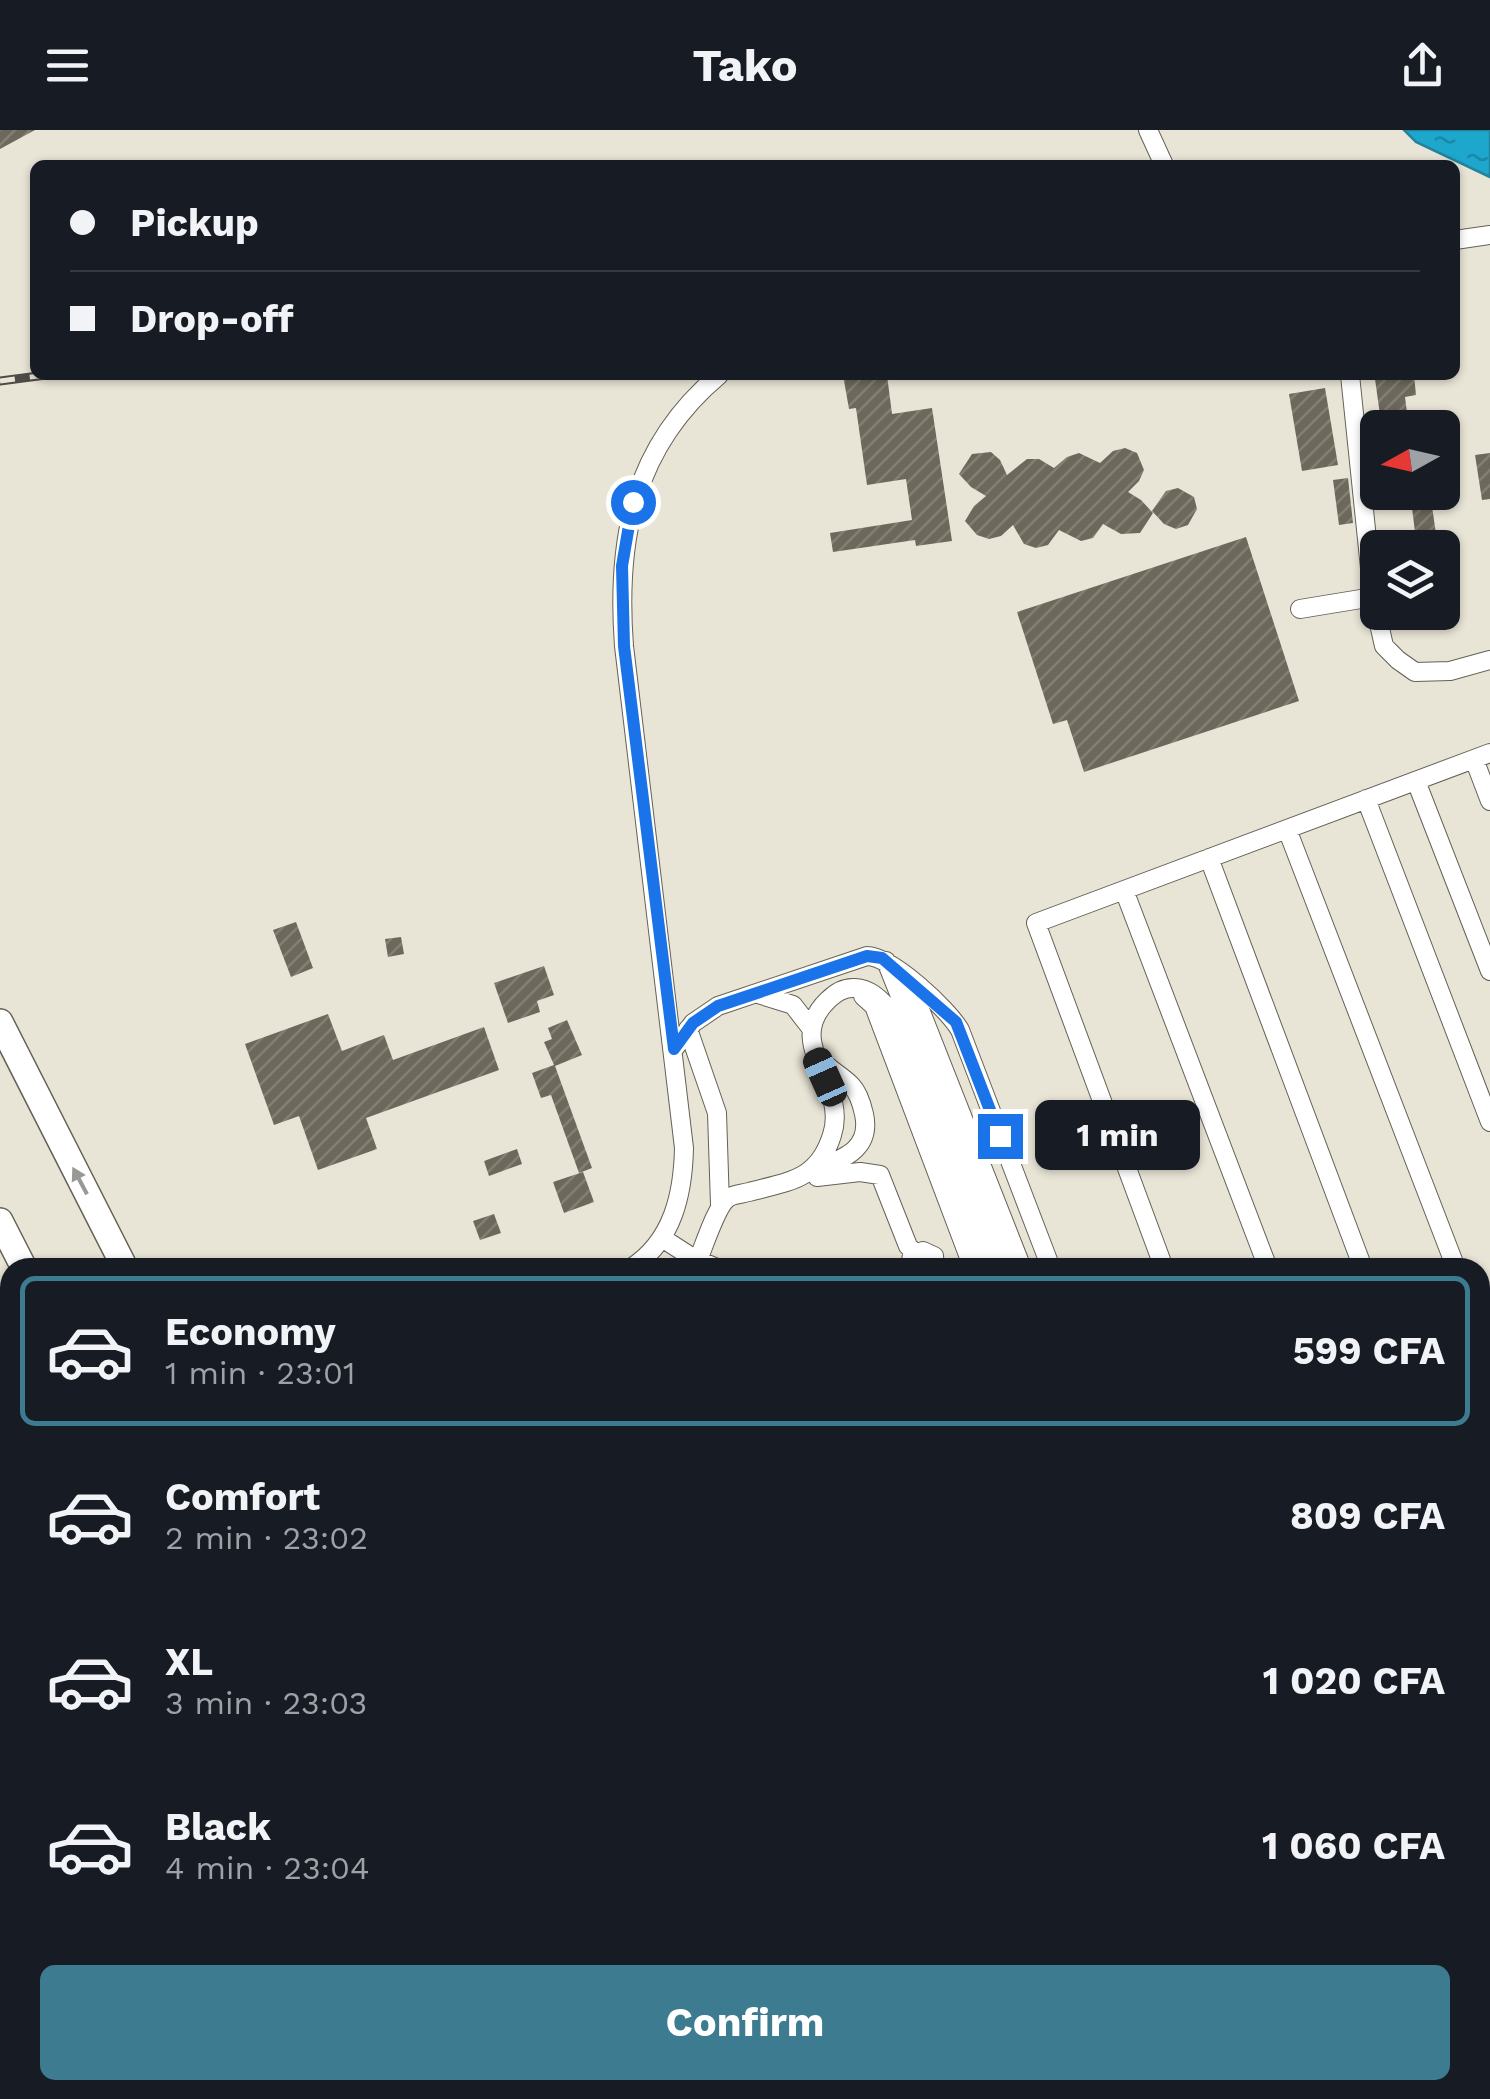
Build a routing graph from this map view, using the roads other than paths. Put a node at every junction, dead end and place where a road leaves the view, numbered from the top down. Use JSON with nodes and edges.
{"nodes":[{"id":1,"x":1148,"y":130,"type":"edge"},
{"id":2,"x":1162,"y":160,"type":"edge"},
{"id":3,"x":1490,"y":235,"type":"edge"},
{"id":4,"x":1460,"y":239,"type":"edge"},
{"id":5,"x":714,"y":380,"type":"edge"},
{"id":6,"x":1350,"y":380,"type":"edge"},
{"id":7,"x":1365,"y":530,"type":"edge"},
{"id":8,"x":1360,"y":599,"type":"edge"},
{"id":9,"x":1300,"y":609,"type":"dead end"},
{"id":10,"x":1380,"y":630,"type":"edge"},
{"id":11,"x":1490,"y":660,"type":"edge"},
{"id":12,"x":1482,"y":756,"type":"edge"},
{"id":13,"x":1416,"y":781,"type":"junction"},
{"id":14,"x":1366,"y":799,"type":"junction"},
{"id":15,"x":1490,"y":801,"type":"edge"},
{"id":16,"x":1287,"y":829,"type":"junction"},
{"id":17,"x":1209,"y":858,"type":"junction"},
{"id":18,"x":1124,"y":890,"type":"junction"},
{"id":19,"x":886,"y":961,"type":"junction"},
{"id":20,"x":1490,"y":971,"type":"edge"},
{"id":21,"x":908,"y":978,"type":"junction"},
{"id":22,"x":841,"y":990,"type":"junction"},
{"id":23,"x":757,"y":993,"type":"junction"},
{"id":24,"x":928,"y":996,"type":"junction"},
{"id":25,"x":0,"y":1022,"type":"edge"},
{"id":26,"x":810,"y":1027,"type":"junction"},
{"id":27,"x":688,"y":1029,"type":"junction"},
{"id":28,"x":674,"y":1049,"type":"junction"},
{"id":29,"x":814,"y":1052,"type":"junction"},
{"id":30,"x":1490,"y":1122,"type":"edge"},
{"id":31,"x":799,"y":1177,"type":"junction"},
{"id":32,"x":720,"y":1205,"type":"junction"},
{"id":33,"x":0,"y":1221,"type":"edge"},
{"id":34,"x":662,"y":1238,"type":"junction"},
{"id":35,"x":19,"y":1258,"type":"edge"},
{"id":36,"x":120,"y":1258,"type":"edge"},
{"id":37,"x":642,"y":1258,"type":"edge"},
{"id":38,"x":695,"y":1258,"type":"edge"},
{"id":39,"x":699,"y":1258,"type":"edge"},
{"id":40,"x":911,"y":1258,"type":"edge"},
{"id":41,"x":969,"y":1258,"type":"edge"},
{"id":42,"x":986,"y":1258,"type":"edge"},
{"id":43,"x":1004,"y":1258,"type":"edge"},
{"id":44,"x":1018,"y":1258,"type":"edge"},
{"id":45,"x":1031,"y":1258,"type":"edge"},
{"id":46,"x":1047,"y":1258,"type":"edge"},
{"id":47,"x":1160,"y":1258,"type":"edge"},
{"id":48,"x":1264,"y":1258,"type":"edge"},
{"id":49,"x":1359,"y":1258,"type":"edge"},
{"id":50,"x":1452,"y":1258,"type":"edge"}],
"edges":[{"from":1,"to":2,"type":"lane"},
{"from":3,"to":4,"type":"lane"},
{"from":5,"to":28,"type":"lane"},
{"from":6,"to":7,"type":"lane"},
{"from":8,"to":9,"type":"lane"},
{"from":10,"to":11,"type":"lane"},
{"from":12,"to":13,"type":"lane"},
{"from":12,"to":15,"type":"lane"},
{"from":13,"to":14,"type":"lane"},
{"from":13,"to":20,"type":"lane"},
{"from":14,"to":16,"type":"lane"},
{"from":14,"to":30,"type":"lane"},
{"from":16,"to":17,"type":"lane"},
{"from":16,"to":50,"type":"lane"},
{"from":17,"to":18,"type":"lane"},
{"from":17,"to":49,"type":"lane"},
{"from":18,"to":47,"type":"lane"},
{"from":18,"to":48,"type":"lane"},
{"from":19,"to":21,"type":"lane"},
{"from":19,"to":23,"type":"lane"},
{"from":19,"to":43,"type":"lane"},
{"from":21,"to":24,"type":"lane"},
{"from":21,"to":44,"type":"lane"},
{"from":22,"to":26,"type":"lane"},
{"from":22,"to":41,"type":"lane"},
{"from":22,"to":42,"type":"lane"},
{"from":23,"to":26,"type":"lane"},
{"from":23,"to":27,"type":"lane"},
{"from":24,"to":45,"type":"lane"},
{"from":24,"to":46,"type":"lane"},
{"from":36,"to":25,"type":"highway","one_way":true},
{"from":26,"to":29,"type":"lane"},
{"from":27,"to":28,"type":"lane"},
{"from":27,"to":32,"type":"lane"},
{"from":28,"to":34,"type":"lane"},
{"from":29,"to":31,"type":"lane"},
{"from":29,"to":31,"type":"lane"},
{"from":31,"to":32,"type":"lane"},
{"from":31,"to":40,"type":"lane"},
{"from":32,"to":39,"type":"lane"},
{"from":33,"to":35,"type":"highway"},
{"from":34,"to":37,"type":"lane"},
{"from":34,"to":38,"type":"lane"}]}
